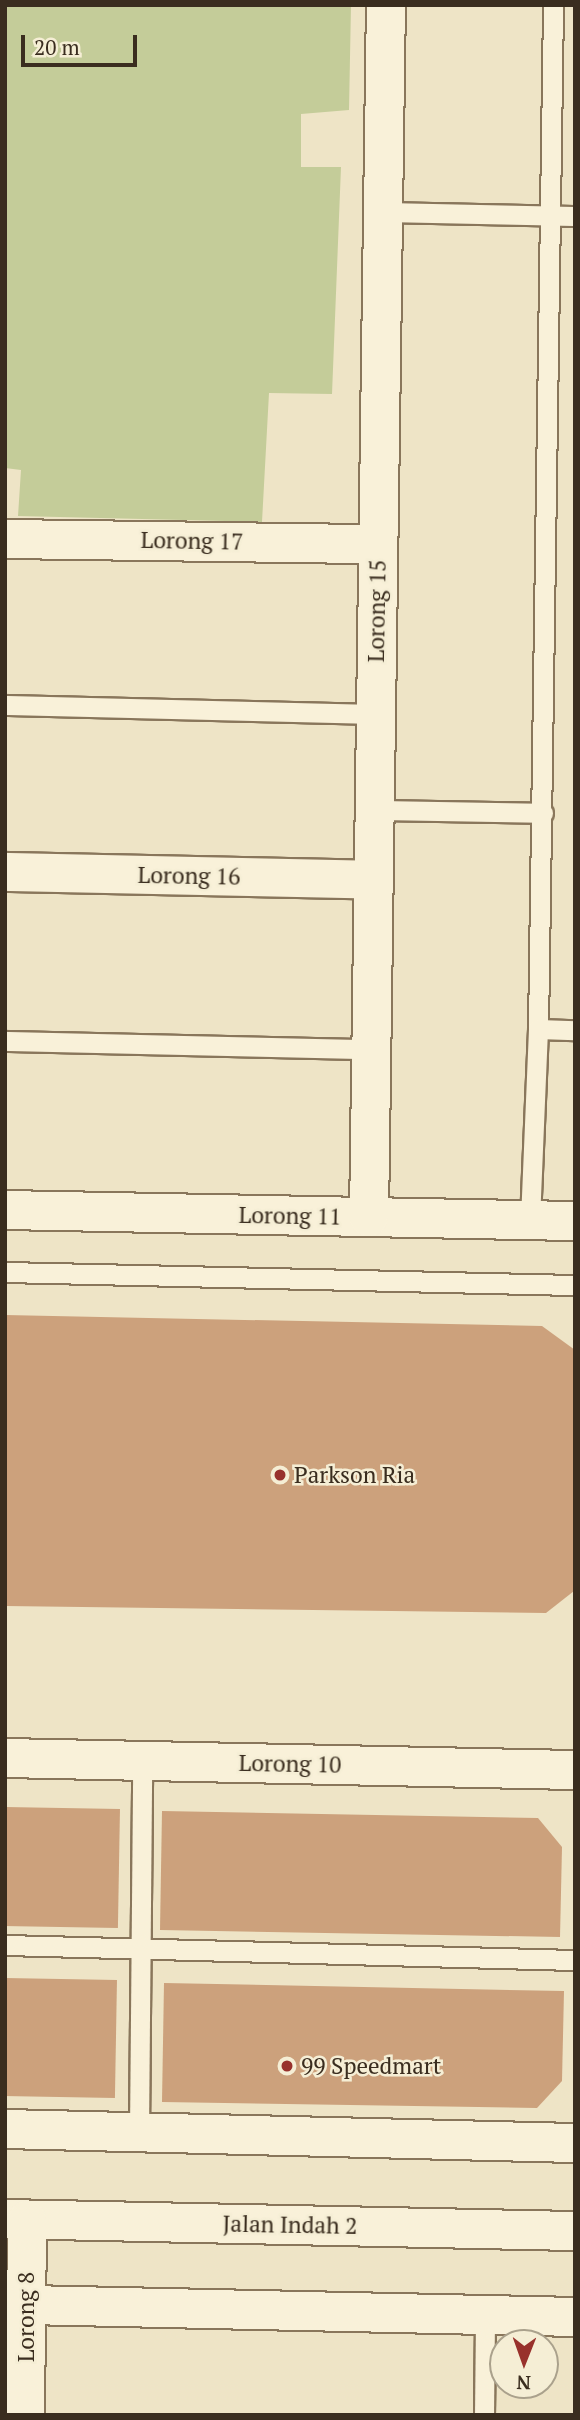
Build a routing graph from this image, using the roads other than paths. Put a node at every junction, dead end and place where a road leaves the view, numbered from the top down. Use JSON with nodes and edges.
{"nodes":[{"id":1,"x":386,"y":5,"type":"edge"},
{"id":2,"x":553,"y":5,"type":"edge"},
{"id":3,"x":383,"y":212,"type":"junction"},
{"id":4,"x":550,"y":215,"type":"junction"},
{"id":5,"x":575,"y":216,"type":"edge"},
{"id":6,"x":5,"y":539,"type":"edge"},
{"id":7,"x":378,"y":544,"type":"junction"},
{"id":8,"x":5,"y":705,"type":"edge"},
{"id":9,"x":376,"y":714,"type":"junction"},
{"id":10,"x":375,"y":810,"type":"junction"},
{"id":11,"x":543,"y":813,"type":"junction"},
{"id":12,"x":5,"y":872,"type":"edge"},
{"id":13,"x":374,"y":880,"type":"junction"},
{"id":14,"x":538,"y":1029,"type":"junction"},
{"id":15,"x":575,"y":1030,"type":"edge"},
{"id":16,"x":5,"y":1041,"type":"edge"},
{"id":17,"x":371,"y":1049,"type":"junction"},
{"id":18,"x":5,"y":1210,"type":"edge"},
{"id":19,"x":369,"y":1217,"type":"junction"},
{"id":20,"x":530,"y":1220,"type":"junction"},
{"id":21,"x":575,"y":1221,"type":"edge"},
{"id":22,"x":5,"y":1272,"type":"edge"},
{"id":23,"x":575,"y":1285,"type":"edge"},
{"id":24,"x":5,"y":1758,"type":"edge"},
{"id":25,"x":142,"y":1760,"type":"junction"},
{"id":26,"x":575,"y":1770,"type":"edge"},
{"id":27,"x":5,"y":1945,"type":"edge"},
{"id":28,"x":140,"y":1948,"type":"junction"},
{"id":29,"x":575,"y":1960,"type":"edge"},
{"id":30,"x":5,"y":2129,"type":"edge"},
{"id":31,"x":139,"y":2133,"type":"junction"},
{"id":32,"x":575,"y":2143,"type":"edge"},
{"id":33,"x":16,"y":2220,"type":"edge"},
{"id":34,"x":575,"y":2231,"type":"edge"},
{"id":35,"x":27,"y":2305,"type":"junction"},
{"id":36,"x":485,"y":2315,"type":"junction"},
{"id":37,"x":575,"y":2317,"type":"edge"},
{"id":38,"x":25,"y":2415,"type":"edge"},
{"id":39,"x":484,"y":2415,"type":"edge"}],
"edges":[{"from":1,"to":3,"type":"street","name":"Lorong 15"},
{"from":2,"to":4,"type":"lane"},
{"from":3,"to":4,"type":"lane"},
{"from":3,"to":7,"type":"street","name":"Lorong 15"},
{"from":4,"to":5,"type":"lane"},
{"from":4,"to":11,"type":"lane"},
{"from":6,"to":7,"type":"street","name":"Lorong 17"},
{"from":7,"to":9,"type":"street","name":"Lorong 15"},
{"from":8,"to":9,"type":"lane"},
{"from":9,"to":10,"type":"street","name":"Lorong 15"},
{"from":10,"to":11,"type":"lane"},
{"from":10,"to":13,"type":"street","name":"Lorong 15"},
{"from":11,"to":14,"type":"lane"},
{"from":12,"to":13,"type":"street","name":"Lorong 16"},
{"from":13,"to":17,"type":"street","name":"Lorong 15"},
{"from":14,"to":15,"type":"lane"},
{"from":14,"to":20,"type":"lane"},
{"from":16,"to":17,"type":"lane"},
{"from":17,"to":19,"type":"street","name":"Lorong 15"},
{"from":18,"to":19,"type":"street","name":"Lorong 11"},
{"from":19,"to":20,"type":"street","name":"Lorong 11"},
{"from":20,"to":21,"type":"street","name":"Lorong 11"},
{"from":22,"to":23,"type":"lane"},
{"from":24,"to":25,"type":"street","name":"Lorong 10"},
{"from":25,"to":26,"type":"street","name":"Lorong 10"},
{"from":25,"to":28,"type":"lane"},
{"from":27,"to":28,"type":"lane"},
{"from":28,"to":29,"type":"lane"},
{"from":28,"to":31,"type":"lane"},
{"from":30,"to":31,"type":"street"},
{"from":31,"to":32,"type":"street"},
{"from":33,"to":34,"type":"street","name":"Jalan Indah 2"},
{"from":33,"to":35,"type":"street","name":"Lorong 8"},
{"from":35,"to":36,"type":"street"},
{"from":35,"to":38,"type":"street","name":"Lorong 8"},
{"from":36,"to":37,"type":"street"},
{"from":36,"to":39,"type":"lane"}]}
